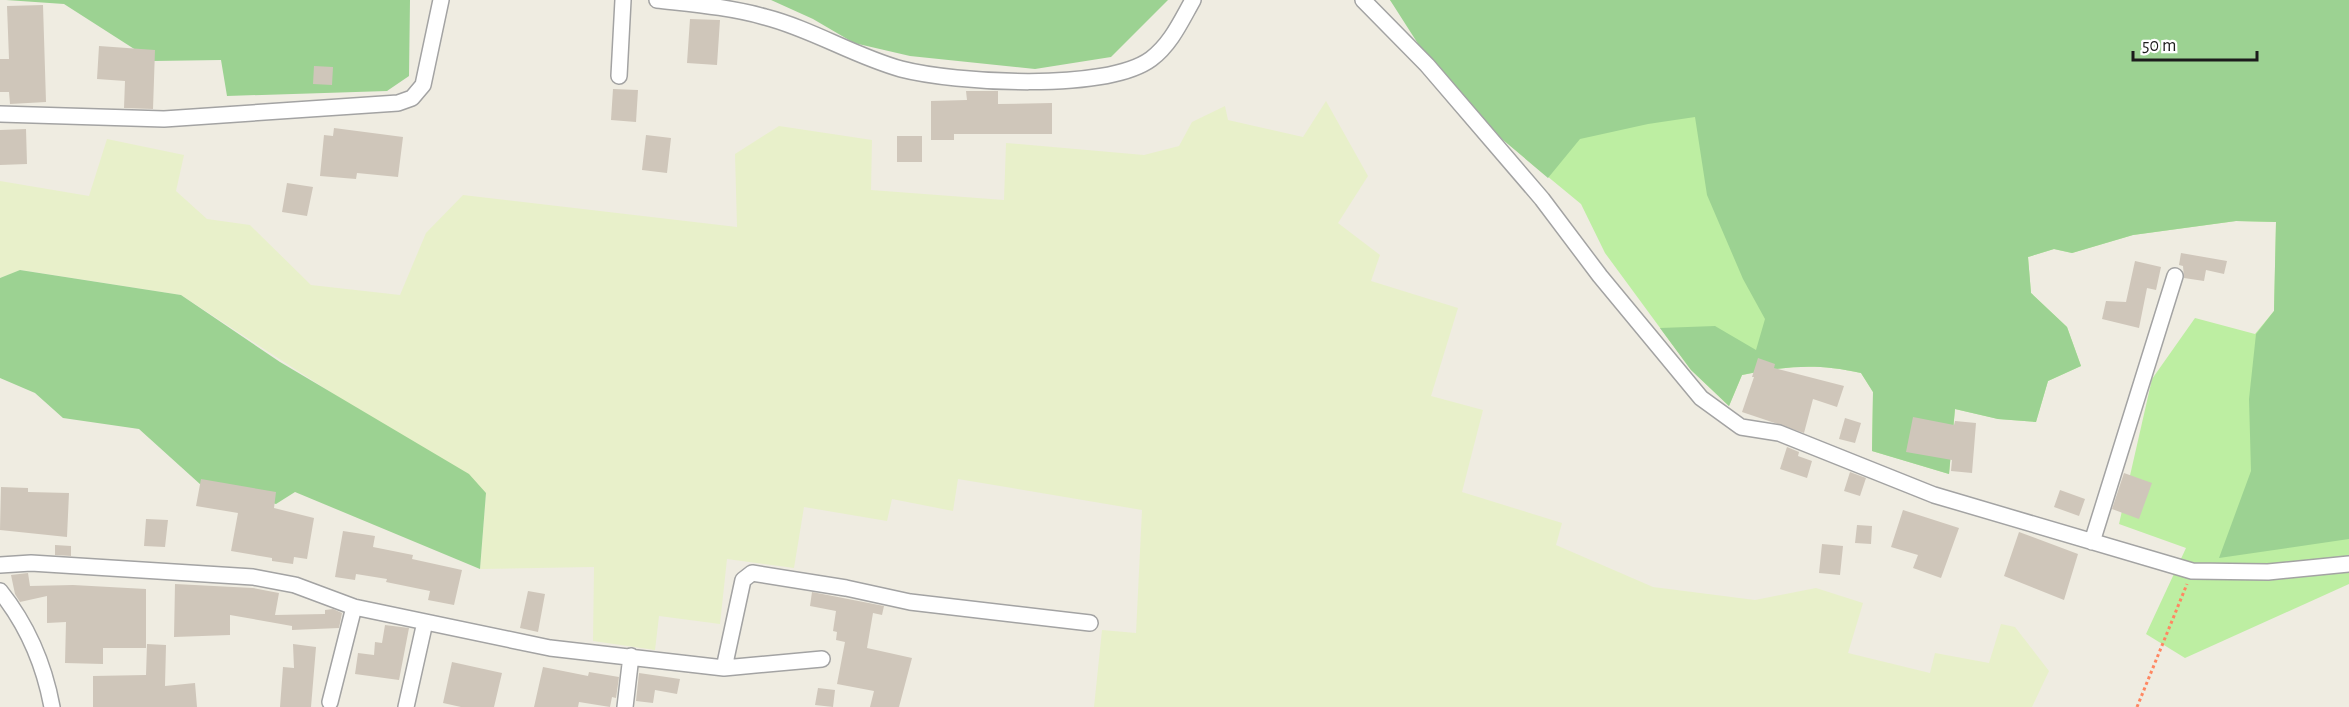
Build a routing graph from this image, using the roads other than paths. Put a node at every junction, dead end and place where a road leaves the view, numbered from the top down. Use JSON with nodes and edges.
{"nodes":[{"id":1,"x":441,"y":0,"type":"edge"},
{"id":2,"x":623,"y":0,"type":"edge"},
{"id":3,"x":657,"y":0,"type":"edge"},
{"id":4,"x":1193,"y":0,"type":"edge"},
{"id":5,"x":1363,"y":0,"type":"edge"},
{"id":6,"x":619,"y":76,"type":"dead end"},
{"id":7,"x":0,"y":114,"type":"edge"},
{"id":8,"x":2175,"y":276,"type":"dead end"},
{"id":9,"x":2092,"y":542,"type":"junction"},
{"id":10,"x":2349,"y":564,"type":"edge"},
{"id":11,"x":0,"y":565,"type":"edge"},
{"id":12,"x":0,"y":591,"type":"edge"},
{"id":13,"x":354,"y":608,"type":"junction"},
{"id":14,"x":425,"y":622,"type":"junction"},
{"id":15,"x":1090,"y":623,"type":"dead end"},
{"id":16,"x":631,"y":657,"type":"junction"},
{"id":17,"x":822,"y":659,"type":"dead end"},
{"id":18,"x":724,"y":668,"type":"junction"},
{"id":19,"x":330,"y":702,"type":"dead end"},
{"id":20,"x":52,"y":707,"type":"edge"},
{"id":21,"x":406,"y":707,"type":"edge"},
{"id":22,"x":625,"y":707,"type":"edge"}],
"edges":[{"from":1,"to":7,"type":"street"},
{"from":2,"to":6,"type":"street"},
{"from":3,"to":4,"type":"street"},
{"from":5,"to":9,"type":"street"},
{"from":8,"to":9,"type":"street"},
{"from":9,"to":10,"type":"street"},
{"from":11,"to":13,"type":"street"},
{"from":12,"to":20,"type":"street"},
{"from":13,"to":14,"type":"street"},
{"from":13,"to":19,"type":"street"},
{"from":14,"to":16,"type":"street"},
{"from":14,"to":21,"type":"street"},
{"from":15,"to":18,"type":"street"},
{"from":16,"to":18,"type":"street"},
{"from":16,"to":22,"type":"street"},
{"from":17,"to":18,"type":"street"}]}
